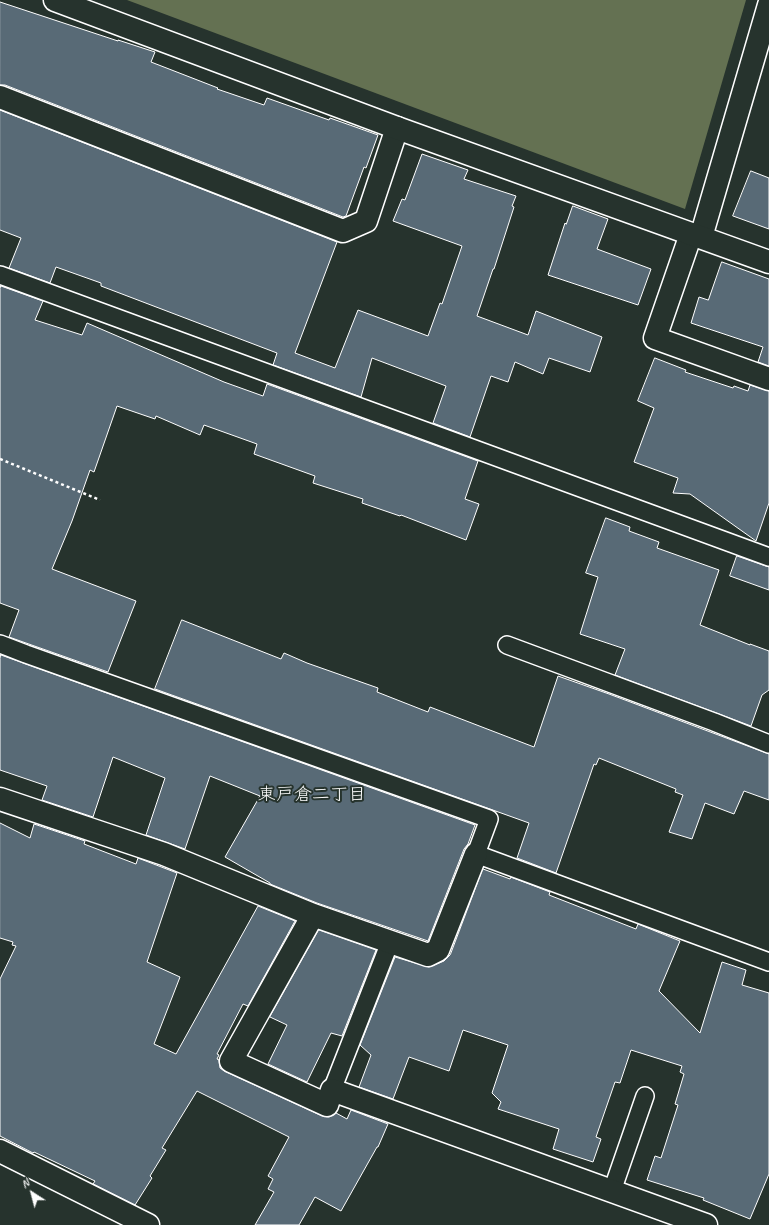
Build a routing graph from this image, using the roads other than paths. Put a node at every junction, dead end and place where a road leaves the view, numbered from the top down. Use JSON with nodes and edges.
{"nodes":[{"id":1,"x":55,"y":0,"type":"edge"},
{"id":2,"x":769,"y":5,"type":"edge"},
{"id":3,"x":0,"y":97,"type":"edge"},
{"id":4,"x":397,"y":128,"type":"junction"},
{"id":5,"x":696,"y":236,"type":"junction"},
{"id":6,"x":769,"y":262,"type":"edge"},
{"id":7,"x":0,"y":275,"type":"edge"},
{"id":8,"x":769,"y":379,"type":"edge"},
{"id":9,"x":769,"y":557,"type":"edge"},
{"id":10,"x":0,"y":644,"type":"edge"},
{"id":11,"x":507,"y":645,"type":"dead end"},
{"id":12,"x":769,"y":744,"type":"edge"},
{"id":13,"x":0,"y":800,"type":"edge"},
{"id":14,"x":476,"y":854,"type":"junction"},
{"id":15,"x":313,"y":915,"type":"junction"},
{"id":16,"x":390,"y":942,"type":"junction"},
{"id":17,"x":769,"y":962,"type":"edge"},
{"id":18,"x":332,"y":1090,"type":"junction"},
{"id":19,"x":645,"y":1096,"type":"dead end"},
{"id":20,"x":0,"y":1151,"type":"edge"},
{"id":21,"x":612,"y":1191,"type":"junction"},
{"id":22,"x":148,"y":1225,"type":"edge"},
{"id":23,"x":706,"y":1225,"type":"edge"}],
"edges":[{"from":1,"to":4,"type":"street"},
{"from":2,"to":5,"type":"street"},
{"from":3,"to":4,"type":"street"},
{"from":4,"to":5,"type":"street"},
{"from":5,"to":6,"type":"street"},
{"from":5,"to":8,"type":"street"},
{"from":7,"to":9,"type":"lane"},
{"from":10,"to":14,"type":"lane"},
{"from":11,"to":12,"type":"lane"},
{"from":13,"to":15,"type":"street"},
{"from":14,"to":16,"type":"street"},
{"from":14,"to":17,"type":"lane"},
{"from":15,"to":16,"type":"street"},
{"from":15,"to":18,"type":"street"},
{"from":16,"to":18,"type":"lane"},
{"from":18,"to":21,"type":"street"},
{"from":19,"to":21,"type":"lane"},
{"from":20,"to":22,"type":"street"},
{"from":21,"to":23,"type":"street"}]}
